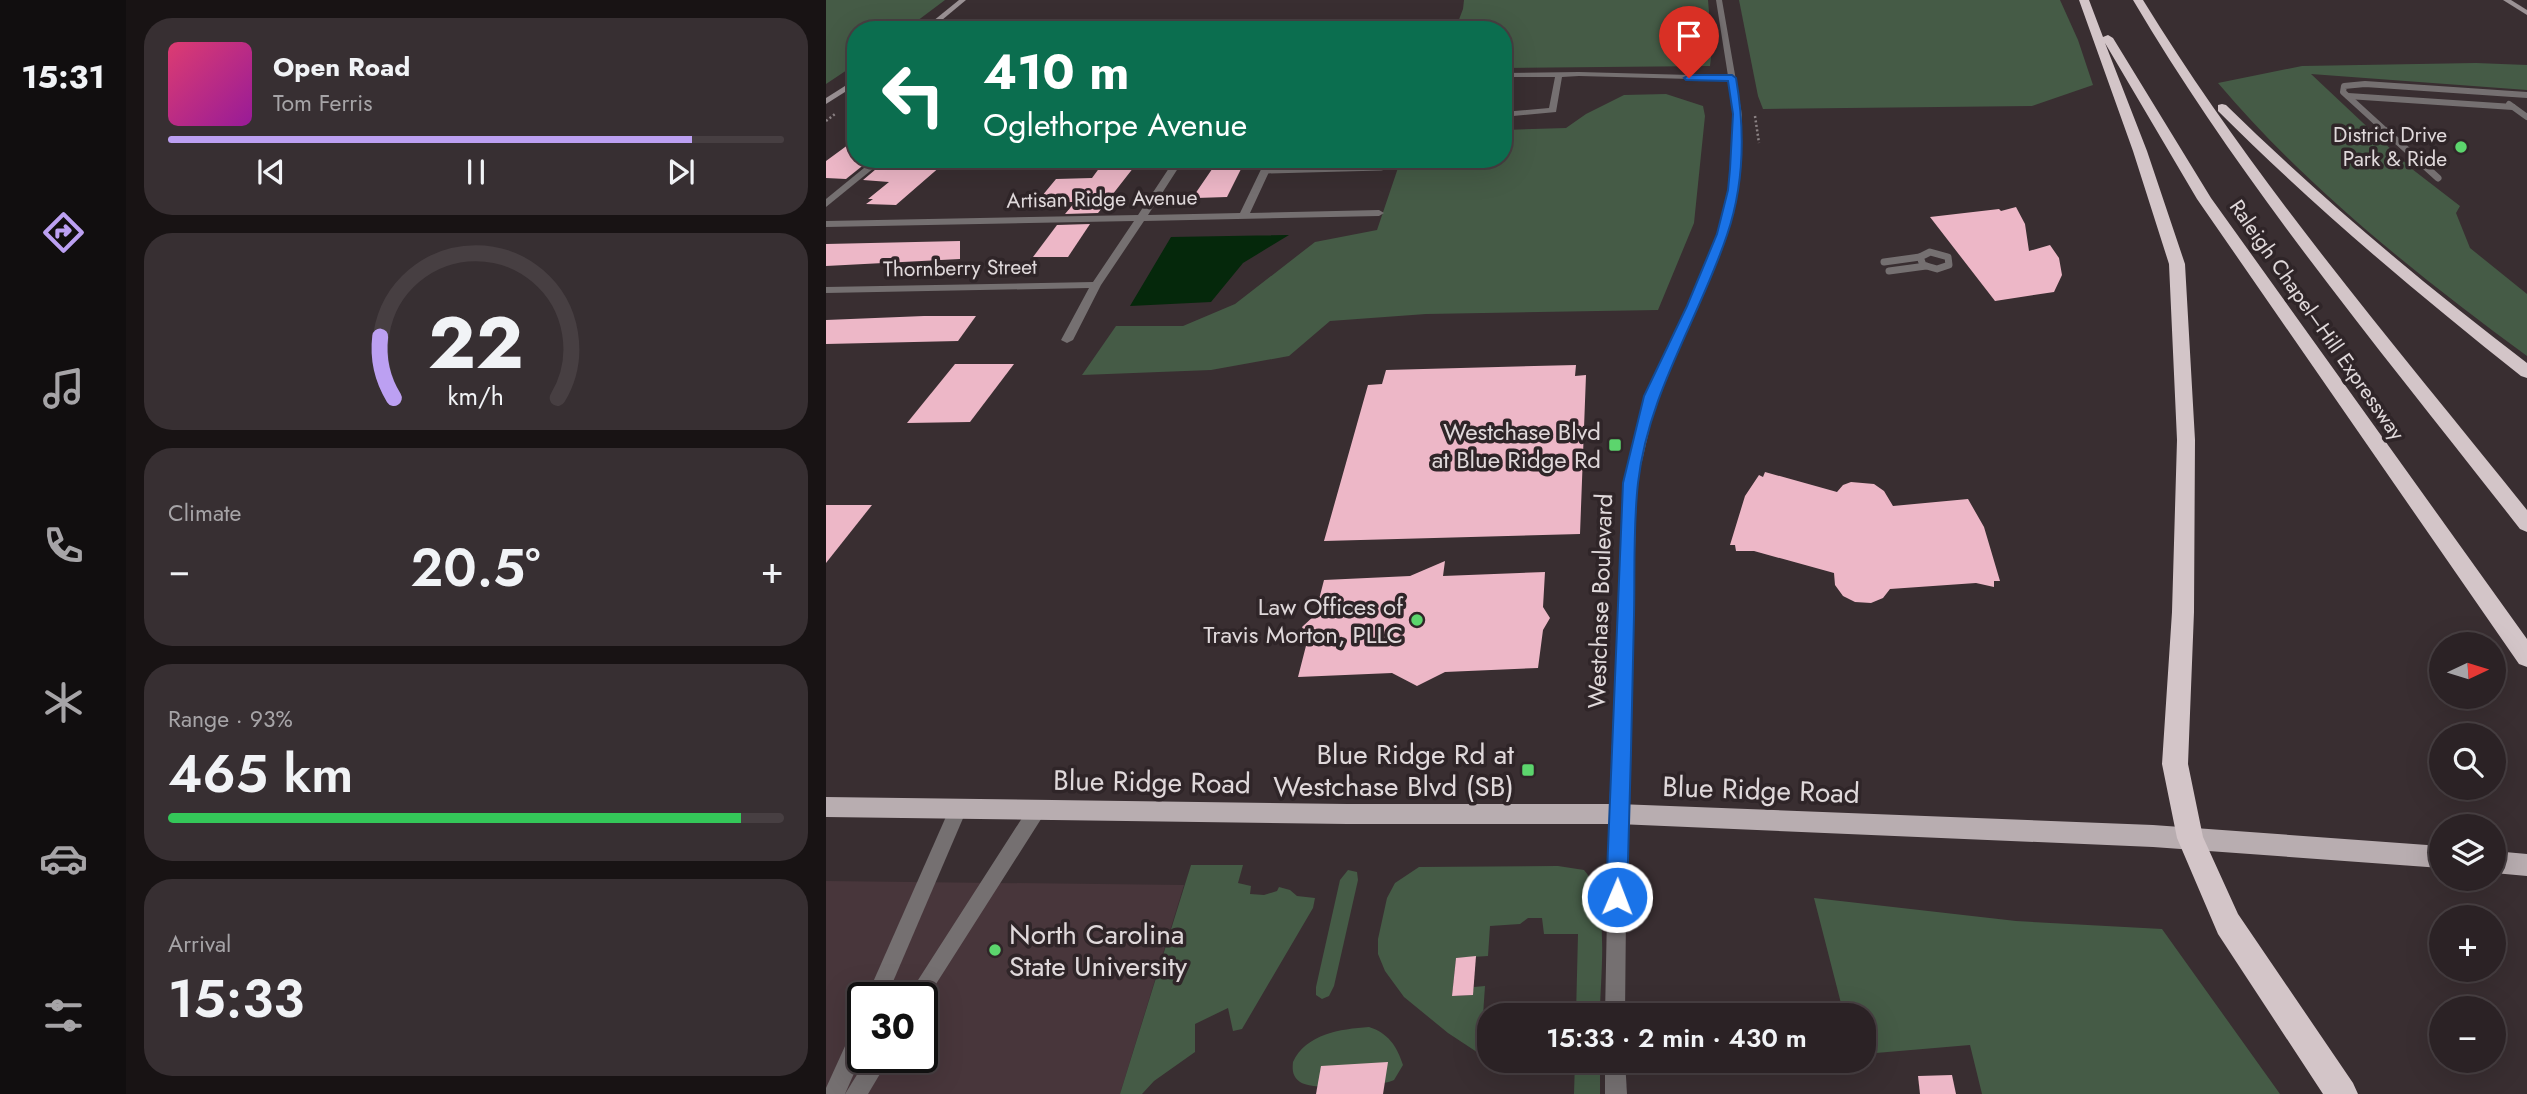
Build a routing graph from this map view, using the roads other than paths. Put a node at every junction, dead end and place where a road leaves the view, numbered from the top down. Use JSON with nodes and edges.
{"nodes":[{"id":1,"x":963,"y":0,"type":"edge"},
{"id":2,"x":1719,"y":0,"type":"edge"},
{"id":3,"x":2085,"y":0,"type":"edge"},
{"id":4,"x":2138,"y":0,"type":"edge"},
{"id":5,"x":2506,"y":0,"type":"edge"},
{"id":6,"x":2527,"y":13,"type":"edge"},
{"id":7,"x":936,"y":21,"type":"edge"},
{"id":8,"x":2176,"y":62,"type":"junction"},
{"id":9,"x":1559,"y":74,"type":"junction"},
{"id":10,"x":1512,"y":75,"type":"edge"},
{"id":11,"x":1732,"y":78,"type":"junction"},
{"id":12,"x":847,"y":88,"type":"edge"},
{"id":13,"x":2495,"y":93,"type":"junction"},
{"id":14,"x":2527,"y":95,"type":"edge"},
{"id":15,"x":2348,"y":96,"type":"junction"},
{"id":16,"x":826,"y":102,"type":"edge"},
{"id":17,"x":2513,"y":107,"type":"junction"},
{"id":18,"x":1512,"y":114,"type":"edge"},
{"id":19,"x":2527,"y":117,"type":"edge"},
{"id":20,"x":870,"y":168,"type":"edge"},
{"id":21,"x":1174,"y":168,"type":"edge"},
{"id":22,"x":1343,"y":168,"type":"edge"},
{"id":23,"x":1266,"y":170,"type":"joint"},
{"id":24,"x":2438,"y":178,"type":"dead end"},
{"id":25,"x":826,"y":204,"type":"edge"},
{"id":26,"x":1379,"y":213,"type":"dead end"},
{"id":27,"x":1244,"y":215,"type":"junction"},
{"id":28,"x":1142,"y":218,"type":"junction"},
{"id":29,"x":826,"y":224,"type":"edge"},
{"id":30,"x":1920,"y":257,"type":"junction"},
{"id":31,"x":1884,"y":261,"type":"dead end"},
{"id":32,"x":1926,"y":266,"type":"junction"},
{"id":33,"x":1889,"y":271,"type":"dead end"},
{"id":34,"x":1096,"y":285,"type":"junction"},
{"id":35,"x":826,"y":290,"type":"edge"},
{"id":36,"x":1067,"y":340,"type":"dead end"},
{"id":37,"x":2527,"y":372,"type":"edge"},
{"id":38,"x":2527,"y":524,"type":"edge"},
{"id":39,"x":2527,"y":657,"type":"edge"},
{"id":40,"x":826,"y":807,"type":"edge"},
{"id":41,"x":958,"y":809,"type":"junction"},
{"id":42,"x":1037,"y":810,"type":"junction"},
{"id":43,"x":1618,"y":814,"type":"junction"},
{"id":44,"x":2190,"y":838,"type":"junction"},
{"id":45,"x":2429,"y":856,"type":"edge"},
{"id":46,"x":883,"y":982,"type":"edge"},
{"id":47,"x":928,"y":982,"type":"edge"},
{"id":48,"x":1615,"y":1003,"type":"edge"},
{"id":49,"x":847,"y":1065,"type":"edge"},
{"id":50,"x":870,"y":1073,"type":"edge"},
{"id":51,"x":1615,"y":1073,"type":"edge"},
{"id":52,"x":834,"y":1094,"type":"edge"},
{"id":53,"x":856,"y":1094,"type":"edge"},
{"id":54,"x":1616,"y":1094,"type":"edge"},
{"id":55,"x":2342,"y":1094,"type":"edge"}],
"edges":[{"from":1,"to":7,"type":"main road"},
{"from":2,"to":11,"type":"street","name":"Westchase Boulevard"},
{"from":3,"to":39,"type":"highway","name":"Raleigh Chapel–Hill Expressway"},
{"from":3,"to":44,"type":"highway"},
{"from":4,"to":8,"type":"highway","name":"Raleigh Chapel–Hill Expressway"},
{"from":5,"to":6,"type":"main road"},
{"from":8,"to":37,"type":"highway"},
{"from":8,"to":38,"type":"highway","name":"Raleigh Chapel–Hill Expressway"},
{"from":9,"to":10,"type":"street"},
{"from":9,"to":11,"type":"street"},
{"from":9,"to":18,"type":"street"},
{"from":11,"to":43,"type":"street","name":"Westchase Boulevard"},
{"from":12,"to":16,"type":"main road"},
{"from":13,"to":14,"type":"lane"},
{"from":13,"to":15,"type":"lane"},
{"from":13,"to":17,"type":"lane"},
{"from":15,"to":17,"type":"lane"},
{"from":15,"to":24,"type":"lane"},
{"from":17,"to":19,"type":"lane"},
{"from":20,"to":25,"type":"street"},
{"from":21,"to":28,"type":"street"},
{"from":22,"to":23,"type":"lane"},
{"from":23,"to":27,"type":"street"},
{"from":26,"to":27,"type":"street","name":"Artisan Ridge Avenue"},
{"from":27,"to":28,"type":"street","name":"Artisan Ridge Avenue"},
{"from":28,"to":29,"type":"street","name":"Artisan Ridge Avenue"},
{"from":28,"to":34,"type":"street"},
{"from":30,"to":31,"type":"lane"},
{"from":30,"to":32,"type":"lane"},
{"from":30,"to":32,"type":"lane"},
{"from":32,"to":33,"type":"lane"},
{"from":34,"to":35,"type":"street","name":"Thornberry Street"},
{"from":34,"to":36,"type":"street"},
{"from":40,"to":41,"type":"main road","name":"Blue Ridge Road"},
{"from":41,"to":42,"type":"main road","name":"Blue Ridge Road"},
{"from":41,"to":46,"type":"street"},
{"from":42,"to":43,"type":"main road","name":"Blue Ridge Road"},
{"from":42,"to":47,"type":"street"},
{"from":43,"to":44,"type":"main road","name":"Blue Ridge Road"},
{"from":43,"to":48,"type":"street","name":"Westchase Boulevard"},
{"from":44,"to":45,"type":"main road","name":"Blue Ridge Road"},
{"from":44,"to":55,"type":"highway"},
{"from":49,"to":52,"type":"street"},
{"from":50,"to":53,"type":"street"},
{"from":51,"to":54,"type":"street"}]}
